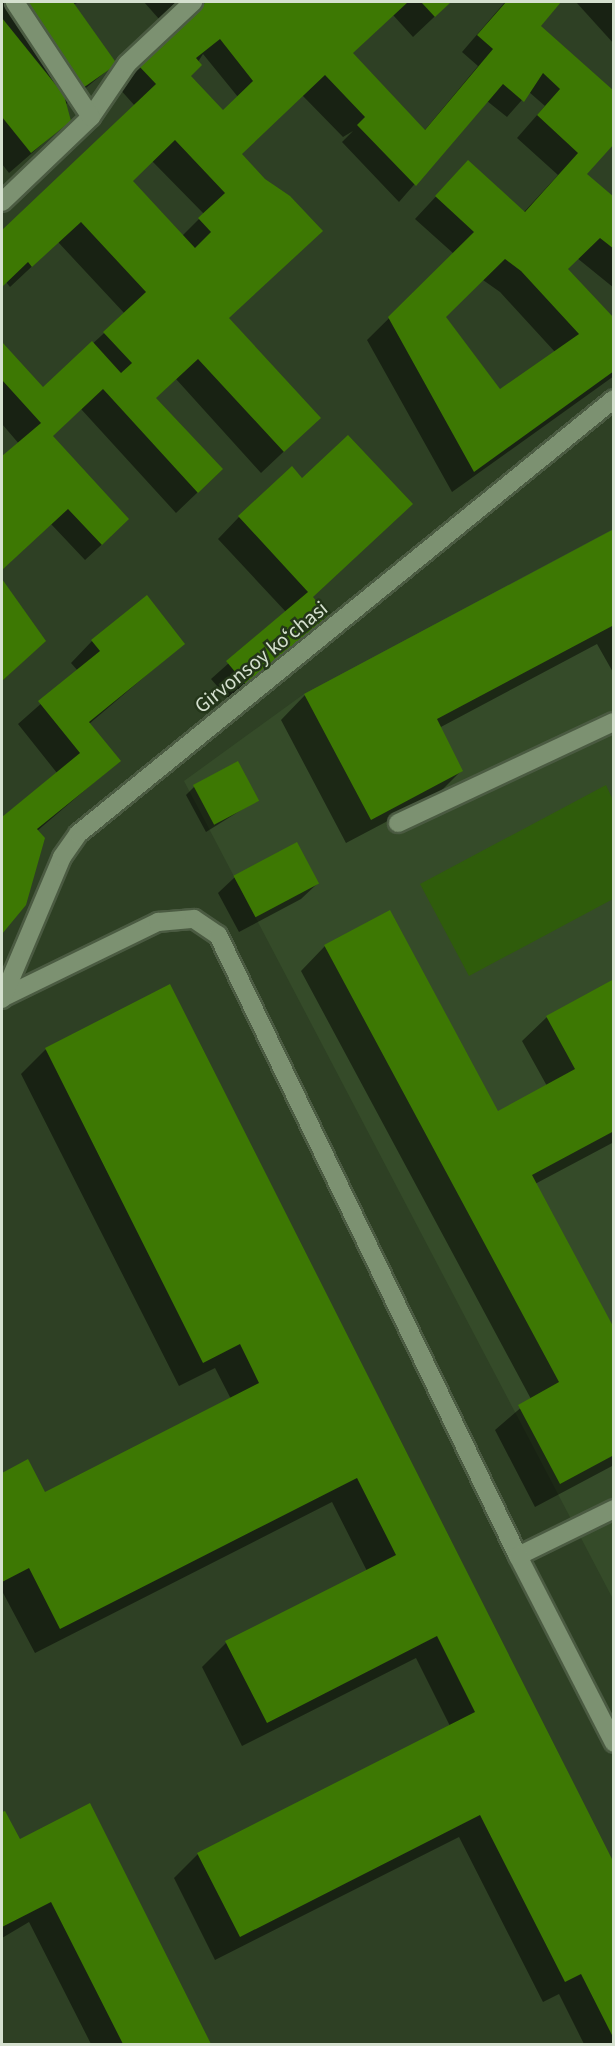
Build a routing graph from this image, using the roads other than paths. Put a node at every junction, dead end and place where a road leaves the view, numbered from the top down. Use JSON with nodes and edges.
{"nodes":[{"id":1,"x":15,"y":2,"type":"edge"},
{"id":2,"x":193,"y":2,"type":"edge"},
{"id":3,"x":92,"y":117,"type":"junction"},
{"id":4,"x":2,"y":202,"type":"edge"},
{"id":5,"x":614,"y":399,"type":"edge"},
{"id":6,"x":614,"y":722,"type":"edge"},
{"id":7,"x":398,"y":824,"type":"dead end"},
{"id":8,"x":2,"y":998,"type":"edge"},
{"id":9,"x":614,"y":1509,"type":"edge"},
{"id":10,"x":518,"y":1556,"type":"junction"},
{"id":11,"x":614,"y":1743,"type":"edge"}],
"edges":[{"from":1,"to":3,"type":"street"},
{"from":2,"to":3,"type":"street"},
{"from":3,"to":4,"type":"street"},
{"from":5,"to":8,"type":"street","name":"Girvonsoy koʻchasi"},
{"from":6,"to":7,"type":"street"},
{"from":8,"to":10,"type":"street"},
{"from":9,"to":10,"type":"street"},
{"from":10,"to":11,"type":"street"}]}
